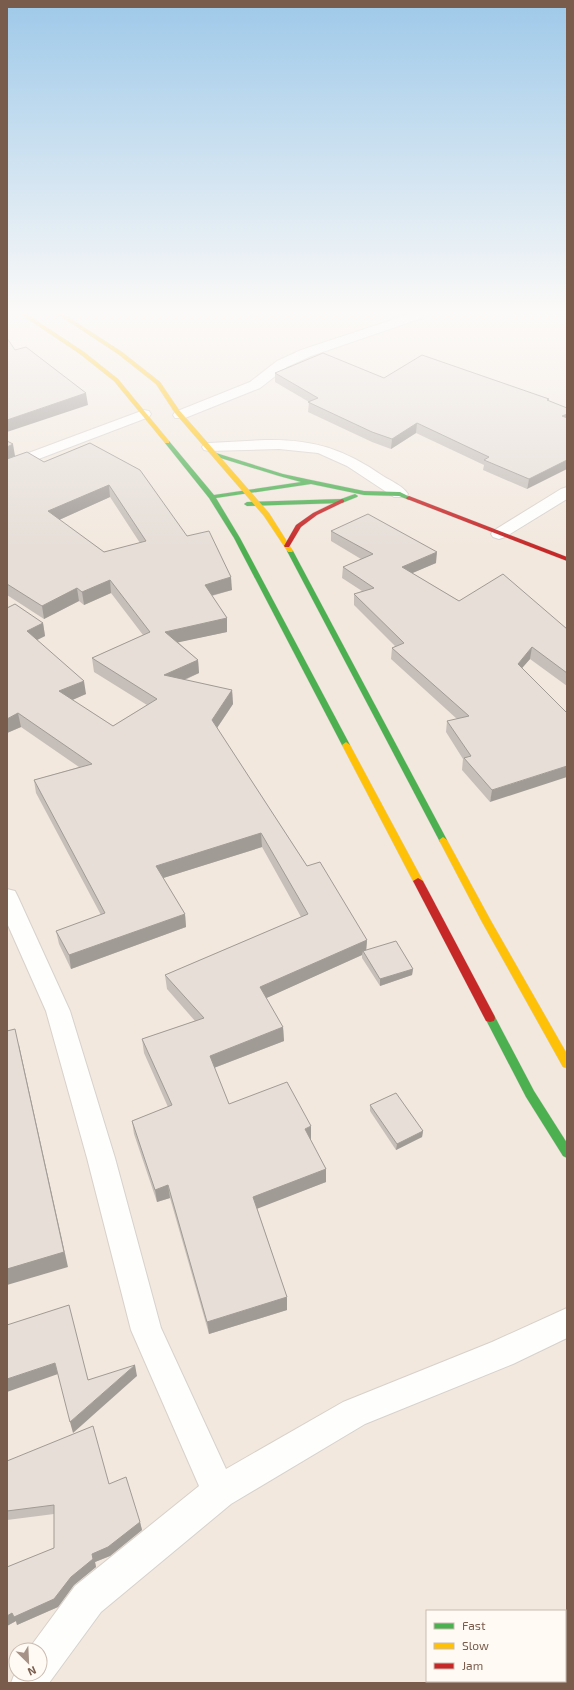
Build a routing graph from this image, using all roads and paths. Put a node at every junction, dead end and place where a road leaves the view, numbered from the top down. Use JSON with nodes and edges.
{"nodes":[{"id":1,"x":126,"y":392,"type":"edge"},
{"id":2,"x":163,"y":392,"type":"edge"},
{"id":3,"x":238,"y":392,"type":"edge"},
{"id":4,"x":144,"y":414,"type":"junction"},
{"id":5,"x":180,"y":415,"type":"junction"},
{"id":6,"x":212,"y":451,"type":"junction"},
{"id":7,"x":7,"y":466,"type":"edge"},
{"id":8,"x":311,"y":482,"type":"junction"},
{"id":9,"x":247,"y":491,"type":"junction"},
{"id":10,"x":567,"y":492,"type":"edge"},
{"id":11,"x":364,"y":493,"type":"junction"},
{"id":12,"x":400,"y":494,"type":"junction"},
{"id":13,"x":212,"y":497,"type":"junction"},
{"id":14,"x":342,"y":501,"type":"junction"},
{"id":15,"x":255,"y":503,"type":"junction"},
{"id":16,"x":240,"y":504,"type":"dead end"},
{"id":17,"x":499,"y":534,"type":"junction"},
{"id":18,"x":287,"y":546,"type":"junction"},
{"id":19,"x":567,"y":559,"type":"edge"},
{"id":20,"x":7,"y":897,"type":"edge"},
{"id":21,"x":567,"y":1064,"type":"edge"},
{"id":22,"x":567,"y":1152,"type":"edge"},
{"id":23,"x":567,"y":1323,"type":"edge"},
{"id":24,"x":218,"y":1492,"type":"junction"},
{"id":25,"x":48,"y":1653,"type":"edge"}],
"edges":[{"from":1,"to":4,"type":"main road"},
{"from":2,"to":5,"type":"main road"},
{"from":3,"to":5,"type":"street"},
{"from":4,"to":7,"type":"street"},
{"from":4,"to":13,"type":"main road"},
{"from":5,"to":6,"type":"main road"},
{"from":6,"to":8,"type":"main road"},
{"from":6,"to":9,"type":"main road"},
{"from":6,"to":12,"type":"street"},
{"from":8,"to":9,"type":"main road"},
{"from":8,"to":11,"type":"main road"},
{"from":9,"to":13,"type":"main road"},
{"from":9,"to":15,"type":"main road"},
{"from":10,"to":17,"type":"street"},
{"from":11,"to":12,"type":"main road"},
{"from":11,"to":14,"type":"main road"},
{"from":12,"to":17,"type":"main road"},
{"from":13,"to":22,"type":"main road"},
{"from":14,"to":15,"type":"main road"},
{"from":14,"to":18,"type":"main road"},
{"from":15,"to":16,"type":"main road"},
{"from":15,"to":18,"type":"main road"},
{"from":17,"to":19,"type":"main road"},
{"from":18,"to":21,"type":"main road"},
{"from":20,"to":24,"type":"street"},
{"from":23,"to":24,"type":"street"},
{"from":24,"to":25,"type":"street"}]}
